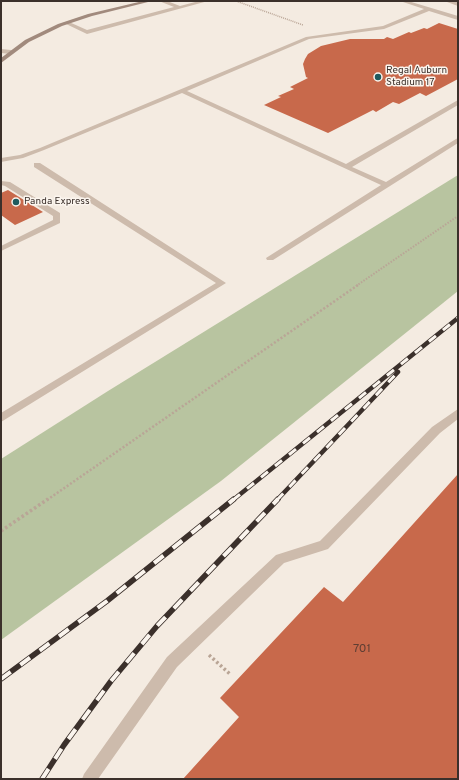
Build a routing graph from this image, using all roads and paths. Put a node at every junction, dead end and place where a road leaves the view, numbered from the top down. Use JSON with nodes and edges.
{"nodes":[{"id":1,"x":149,"y":1,"type":"edge"},
{"id":2,"x":162,"y":1,"type":"edge"},
{"id":3,"x":205,"y":1,"type":"edge"},
{"id":4,"x":236,"y":1,"type":"edge"},
{"id":5,"x":402,"y":1,"type":"edge"},
{"id":6,"x":449,"y":1,"type":"edge"},
{"id":7,"x":458,"y":4,"type":"edge"},
{"id":8,"x":179,"y":7,"type":"junction"},
{"id":9,"x":429,"y":9,"type":"junction"},
{"id":10,"x":458,"y":18,"type":"edge"},
{"id":11,"x":67,"y":23,"type":"junction"},
{"id":12,"x":324,"y":35,"type":"junction"},
{"id":13,"x":1,"y":51,"type":"edge"},
{"id":14,"x":11,"y":52,"type":"junction"},
{"id":15,"x":1,"y":61,"type":"edge"},
{"id":16,"x":181,"y":90,"type":"junction"},
{"id":17,"x":458,"y":102,"type":"edge"},
{"id":18,"x":458,"y":140,"type":"edge"},
{"id":19,"x":1,"y":160,"type":"edge"},
{"id":20,"x":37,"y":165,"type":"dead end"},
{"id":21,"x":346,"y":167,"type":"junction"},
{"id":22,"x":1,"y":183,"type":"edge"},
{"id":23,"x":386,"y":185,"type":"junction"},
{"id":24,"x":458,"y":216,"type":"edge"},
{"id":25,"x":1,"y":248,"type":"edge"},
{"id":26,"x":270,"y":258,"type":"dead end"},
{"id":27,"x":458,"y":413,"type":"edge"},
{"id":28,"x":1,"y":418,"type":"edge"},
{"id":29,"x":1,"y":531,"type":"edge"},
{"id":30,"x":209,"y":655,"type":"dead end"},
{"id":31,"x":231,"y":675,"type":"dead end"},
{"id":32,"x":89,"y":779,"type":"edge"}],
"edges":[{"from":1,"to":11,"type":"street"},
{"from":2,"to":8,"type":"lane"},
{"from":3,"to":8,"type":"lane"},
{"from":4,"to":12,"type":"path"},
{"from":5,"to":9,"type":"lane"},
{"from":6,"to":7,"type":"lane"},
{"from":8,"to":11,"type":"lane"},
{"from":9,"to":10,"type":"lane"},
{"from":9,"to":12,"type":"lane"},
{"from":11,"to":14,"type":"street"},
{"from":12,"to":16,"type":"lane"},
{"from":13,"to":14,"type":"lane"},
{"from":14,"to":15,"type":"street"},
{"from":16,"to":19,"type":"lane"},
{"from":16,"to":21,"type":"lane"},
{"from":17,"to":21,"type":"lane"},
{"from":18,"to":23,"type":"lane"},
{"from":20,"to":28,"type":"lane"},
{"from":21,"to":23,"type":"lane"},
{"from":22,"to":25,"type":"lane"},
{"from":23,"to":26,"type":"lane"},
{"from":24,"to":29,"type":"path"},
{"from":27,"to":32,"type":"lane"},
{"from":30,"to":31,"type":"path"}]}
